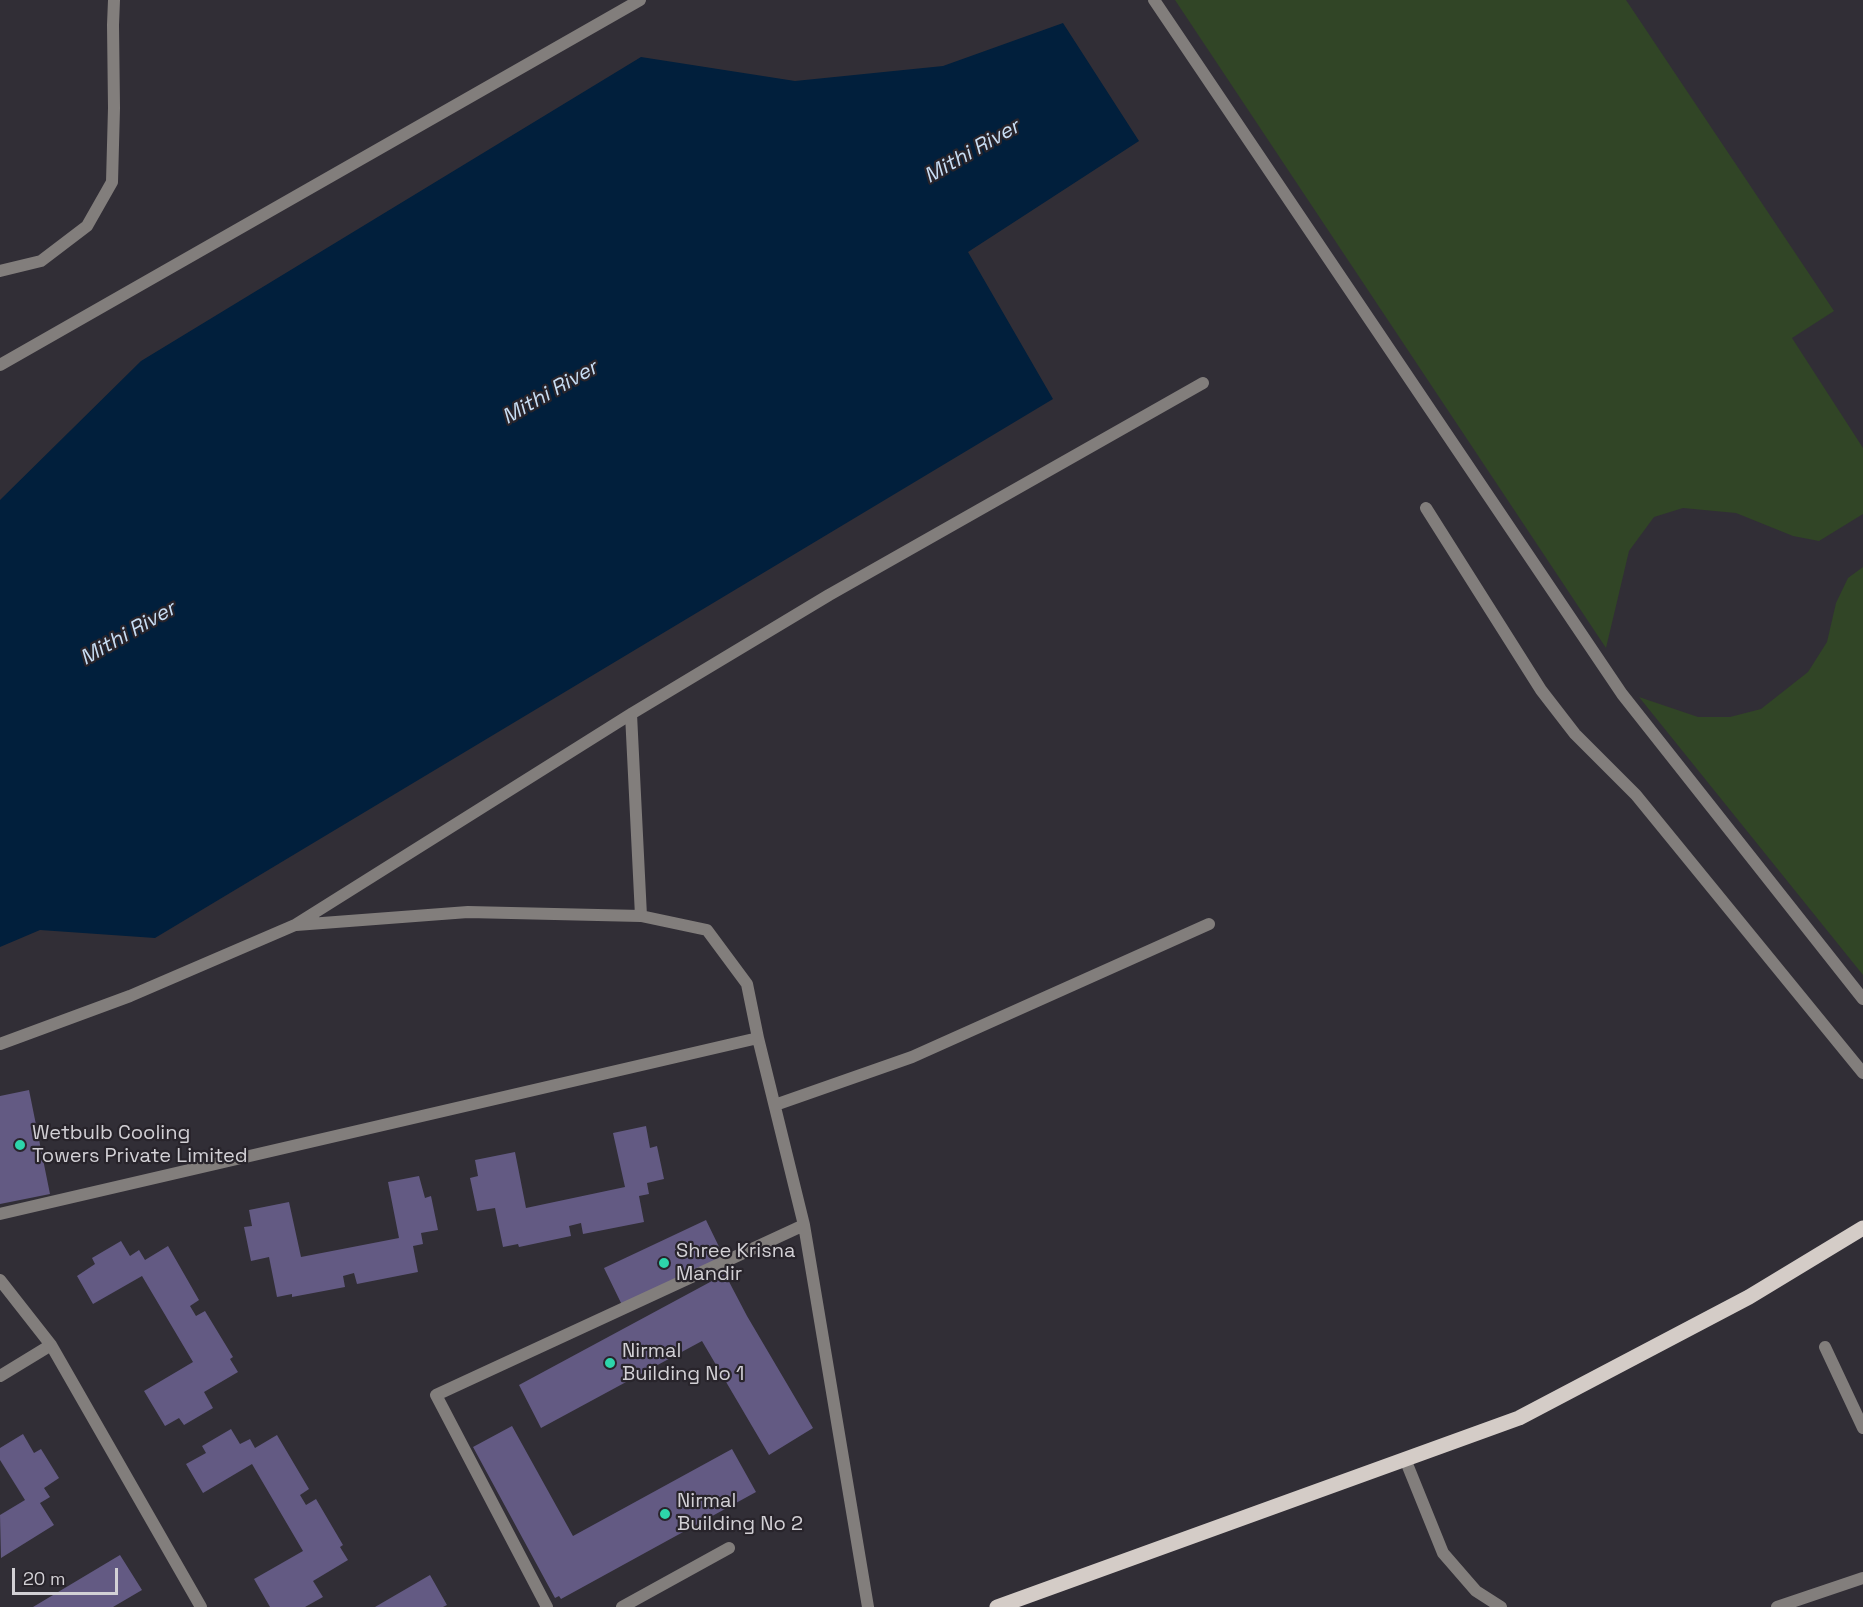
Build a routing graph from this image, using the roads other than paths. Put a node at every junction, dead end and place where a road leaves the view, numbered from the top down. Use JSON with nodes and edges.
{"nodes":[{"id":1,"x":114,"y":0,"type":"edge"},
{"id":2,"x":640,"y":0,"type":"edge"},
{"id":3,"x":1154,"y":0,"type":"edge"},
{"id":4,"x":0,"y":271,"type":"edge"},
{"id":5,"x":0,"y":365,"type":"edge"},
{"id":6,"x":1203,"y":383,"type":"dead end"},
{"id":7,"x":1426,"y":508,"type":"dead end"},
{"id":8,"x":631,"y":714,"type":"junction"},
{"id":9,"x":641,"y":916,"type":"junction"},
{"id":10,"x":1209,"y":924,"type":"dead end"},
{"id":11,"x":295,"y":925,"type":"junction"},
{"id":12,"x":1863,"y":999,"type":"edge"},
{"id":13,"x":758,"y":1038,"type":"junction"},
{"id":14,"x":0,"y":1044,"type":"edge"},
{"id":15,"x":1863,"y":1073,"type":"edge"},
{"id":16,"x":775,"y":1105,"type":"junction"},
{"id":17,"x":0,"y":1214,"type":"edge"},
{"id":18,"x":804,"y":1225,"type":"junction"},
{"id":19,"x":1863,"y":1228,"type":"edge"},
{"id":20,"x":0,"y":1280,"type":"edge"},
{"id":21,"x":51,"y":1346,"type":"junction"},
{"id":22,"x":1825,"y":1347,"type":"dead end"},
{"id":23,"x":0,"y":1376,"type":"edge"},
{"id":24,"x":1863,"y":1428,"type":"edge"},
{"id":25,"x":1405,"y":1460,"type":"junction"},
{"id":26,"x":729,"y":1548,"type":"dead end"},
{"id":27,"x":1863,"y":1578,"type":"edge"},
{"id":28,"x":201,"y":1607,"type":"edge"},
{"id":29,"x":547,"y":1607,"type":"edge"},
{"id":30,"x":622,"y":1607,"type":"edge"},
{"id":31,"x":868,"y":1607,"type":"edge"},
{"id":32,"x":997,"y":1607,"type":"edge"},
{"id":33,"x":1501,"y":1607,"type":"edge"},
{"id":34,"x":1777,"y":1607,"type":"edge"}],
"edges":[{"from":1,"to":4,"type":"street"},
{"from":2,"to":5,"type":"street"},
{"from":3,"to":12,"type":"street"},
{"from":6,"to":8,"type":"street"},
{"from":7,"to":15,"type":"street"},
{"from":8,"to":9,"type":"street"},
{"from":8,"to":11,"type":"street"},
{"from":9,"to":11,"type":"street"},
{"from":9,"to":13,"type":"street"},
{"from":10,"to":16,"type":"street"},
{"from":11,"to":14,"type":"street"},
{"from":13,"to":16,"type":"street"},
{"from":13,"to":17,"type":"street"},
{"from":16,"to":18,"type":"street"},
{"from":18,"to":29,"type":"street"},
{"from":18,"to":31,"type":"street"},
{"from":19,"to":25,"type":"main road"},
{"from":20,"to":21,"type":"street"},
{"from":21,"to":23,"type":"street"},
{"from":21,"to":28,"type":"street"},
{"from":22,"to":24,"type":"street"},
{"from":25,"to":32,"type":"main road"},
{"from":25,"to":33,"type":"street"},
{"from":26,"to":30,"type":"street"},
{"from":27,"to":34,"type":"street"}]}
